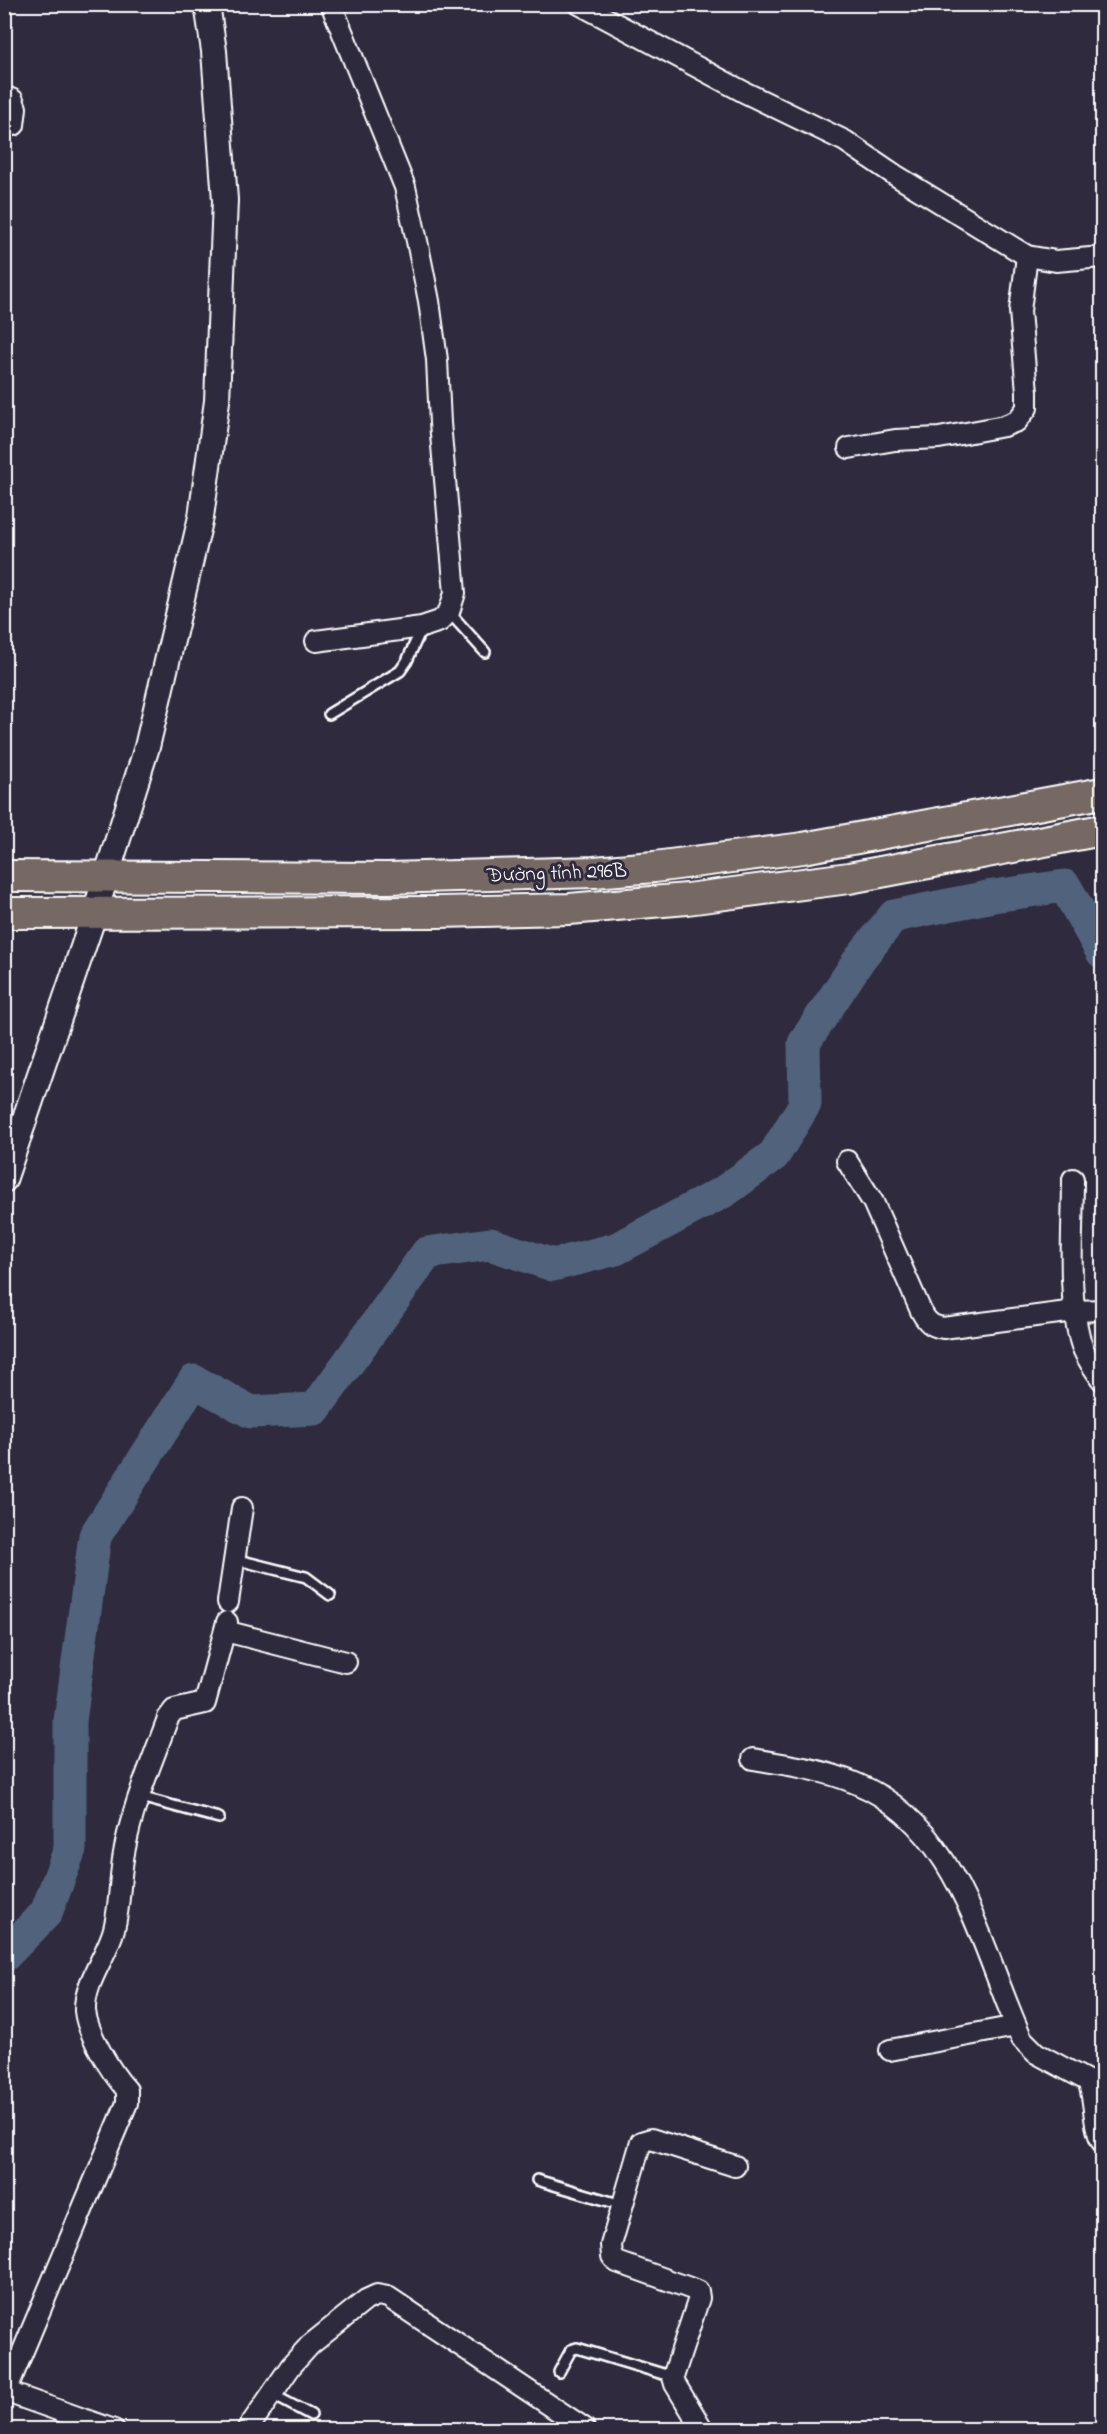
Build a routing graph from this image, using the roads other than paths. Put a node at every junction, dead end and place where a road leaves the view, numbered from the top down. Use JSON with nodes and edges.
{"nodes":[{"id":1,"x":207,"y":4,"type":"edge"},
{"id":2,"x":331,"y":4,"type":"edge"},
{"id":3,"x":579,"y":4,"type":"edge"},
{"id":4,"x":4,"y":96,"type":"edge"},
{"id":5,"x":14,"y":125,"type":"dead end"},
{"id":6,"x":1027,"y":256,"type":"junction"},
{"id":7,"x":1102,"y":257,"type":"edge"},
{"id":8,"x":849,"y":448,"type":"dead end"},
{"id":9,"x":449,"y":612,"type":"junction"},
{"id":10,"x":422,"y":627,"type":"junction"},
{"id":11,"x":316,"y":641,"type":"dead end"},
{"id":12,"x":485,"y":652,"type":"dead end"},
{"id":13,"x":328,"y":714,"type":"dead end"},
{"id":14,"x":1102,"y":793,"type":"edge"},
{"id":15,"x":1102,"y":830,"type":"edge"},
{"id":16,"x":4,"y":876,"type":"edge"},
{"id":17,"x":106,"y":876,"type":"junction"},
{"id":18,"x":4,"y":913,"type":"edge"},
{"id":19,"x":94,"y":915,"type":"junction"},
{"id":20,"x":847,"y":1161,"type":"dead end"},
{"id":21,"x":1073,"y":1179,"type":"dead end"},
{"id":22,"x":4,"y":1180,"type":"edge"},
{"id":23,"x":1102,"y":1310,"type":"edge"},
{"id":24,"x":1075,"y":1311,"type":"junction"},
{"id":25,"x":1102,"y":1380,"type":"edge"},
{"id":26,"x":242,"y":1508,"type":"dead end"},
{"id":27,"x":234,"y":1559,"type":"junction"},
{"id":28,"x":330,"y":1594,"type":"dead end"},
{"id":29,"x":228,"y":1602,"type":"dead end"},
{"id":30,"x":345,"y":1662,"type":"dead end"},
{"id":31,"x":753,"y":1759,"type":"dead end"},
{"id":32,"x":141,"y":1797,"type":"junction"},
{"id":33,"x":219,"y":1818,"type":"dead end"},
{"id":34,"x":1016,"y":2026,"type":"junction"},
{"id":35,"x":890,"y":2049,"type":"dead end"},
{"id":36,"x":1102,"y":2142,"type":"edge"},
{"id":37,"x":735,"y":2166,"type":"dead end"},
{"id":38,"x":537,"y":2180,"type":"dead end"},
{"id":39,"x":622,"y":2205,"type":"junction"},
{"id":40,"x":559,"y":2372,"type":"dead end"},
{"id":41,"x":673,"y":2377,"type":"junction"},
{"id":42,"x":5,"y":2393,"type":"edge"},
{"id":43,"x":273,"y":2395,"type":"junction"},
{"id":44,"x":311,"y":2415,"type":"dead end"},
{"id":45,"x":584,"y":2428,"type":"edge"},
{"id":46,"x":114,"y":2430,"type":"edge"},
{"id":47,"x":247,"y":2430,"type":"edge"},
{"id":48,"x":704,"y":2430,"type":"edge"}],
"edges":[{"from":1,"to":17,"type":"street"},
{"from":2,"to":9,"type":"street"},
{"from":3,"to":6,"type":"street"},
{"from":4,"to":5,"type":"street"},
{"from":6,"to":7,"type":"street"},
{"from":6,"to":8,"type":"street"},
{"from":9,"to":10,"type":"street"},
{"from":9,"to":12,"type":"lane"},
{"from":10,"to":11,"type":"street"},
{"from":10,"to":13,"type":"lane"},
{"from":14,"to":17,"type":"main road","name":"Đường tỉnh 296B"},
{"from":15,"to":19,"type":"main road","name":"Đường tỉnh 296B"},
{"from":16,"to":17,"type":"main road","name":"Đường tỉnh 296B"},
{"from":17,"to":19,"type":"street"},
{"from":18,"to":19,"type":"main road","name":"Đường tỉnh 296B"},
{"from":19,"to":22,"type":"street"},
{"from":20,"to":24,"type":"street"},
{"from":21,"to":24,"type":"street"},
{"from":23,"to":24,"type":"street"},
{"from":24,"to":25,"type":"street"},
{"from":26,"to":27,"type":"street"},
{"from":27,"to":28,"type":"lane"},
{"from":27,"to":29,"type":"street"},
{"from":30,"to":32,"type":"street"},
{"from":31,"to":34,"type":"street"},
{"from":32,"to":33,"type":"lane"},
{"from":32,"to":42,"type":"street"},
{"from":34,"to":35,"type":"street"},
{"from":34,"to":36,"type":"street"},
{"from":37,"to":39,"type":"street"},
{"from":38,"to":39,"type":"lane"},
{"from":39,"to":41,"type":"street"},
{"from":40,"to":41,"type":"lane"},
{"from":41,"to":48,"type":"street"},
{"from":42,"to":46,"type":"street"},
{"from":43,"to":44,"type":"lane"},
{"from":43,"to":45,"type":"street"},
{"from":43,"to":47,"type":"street"}]}
